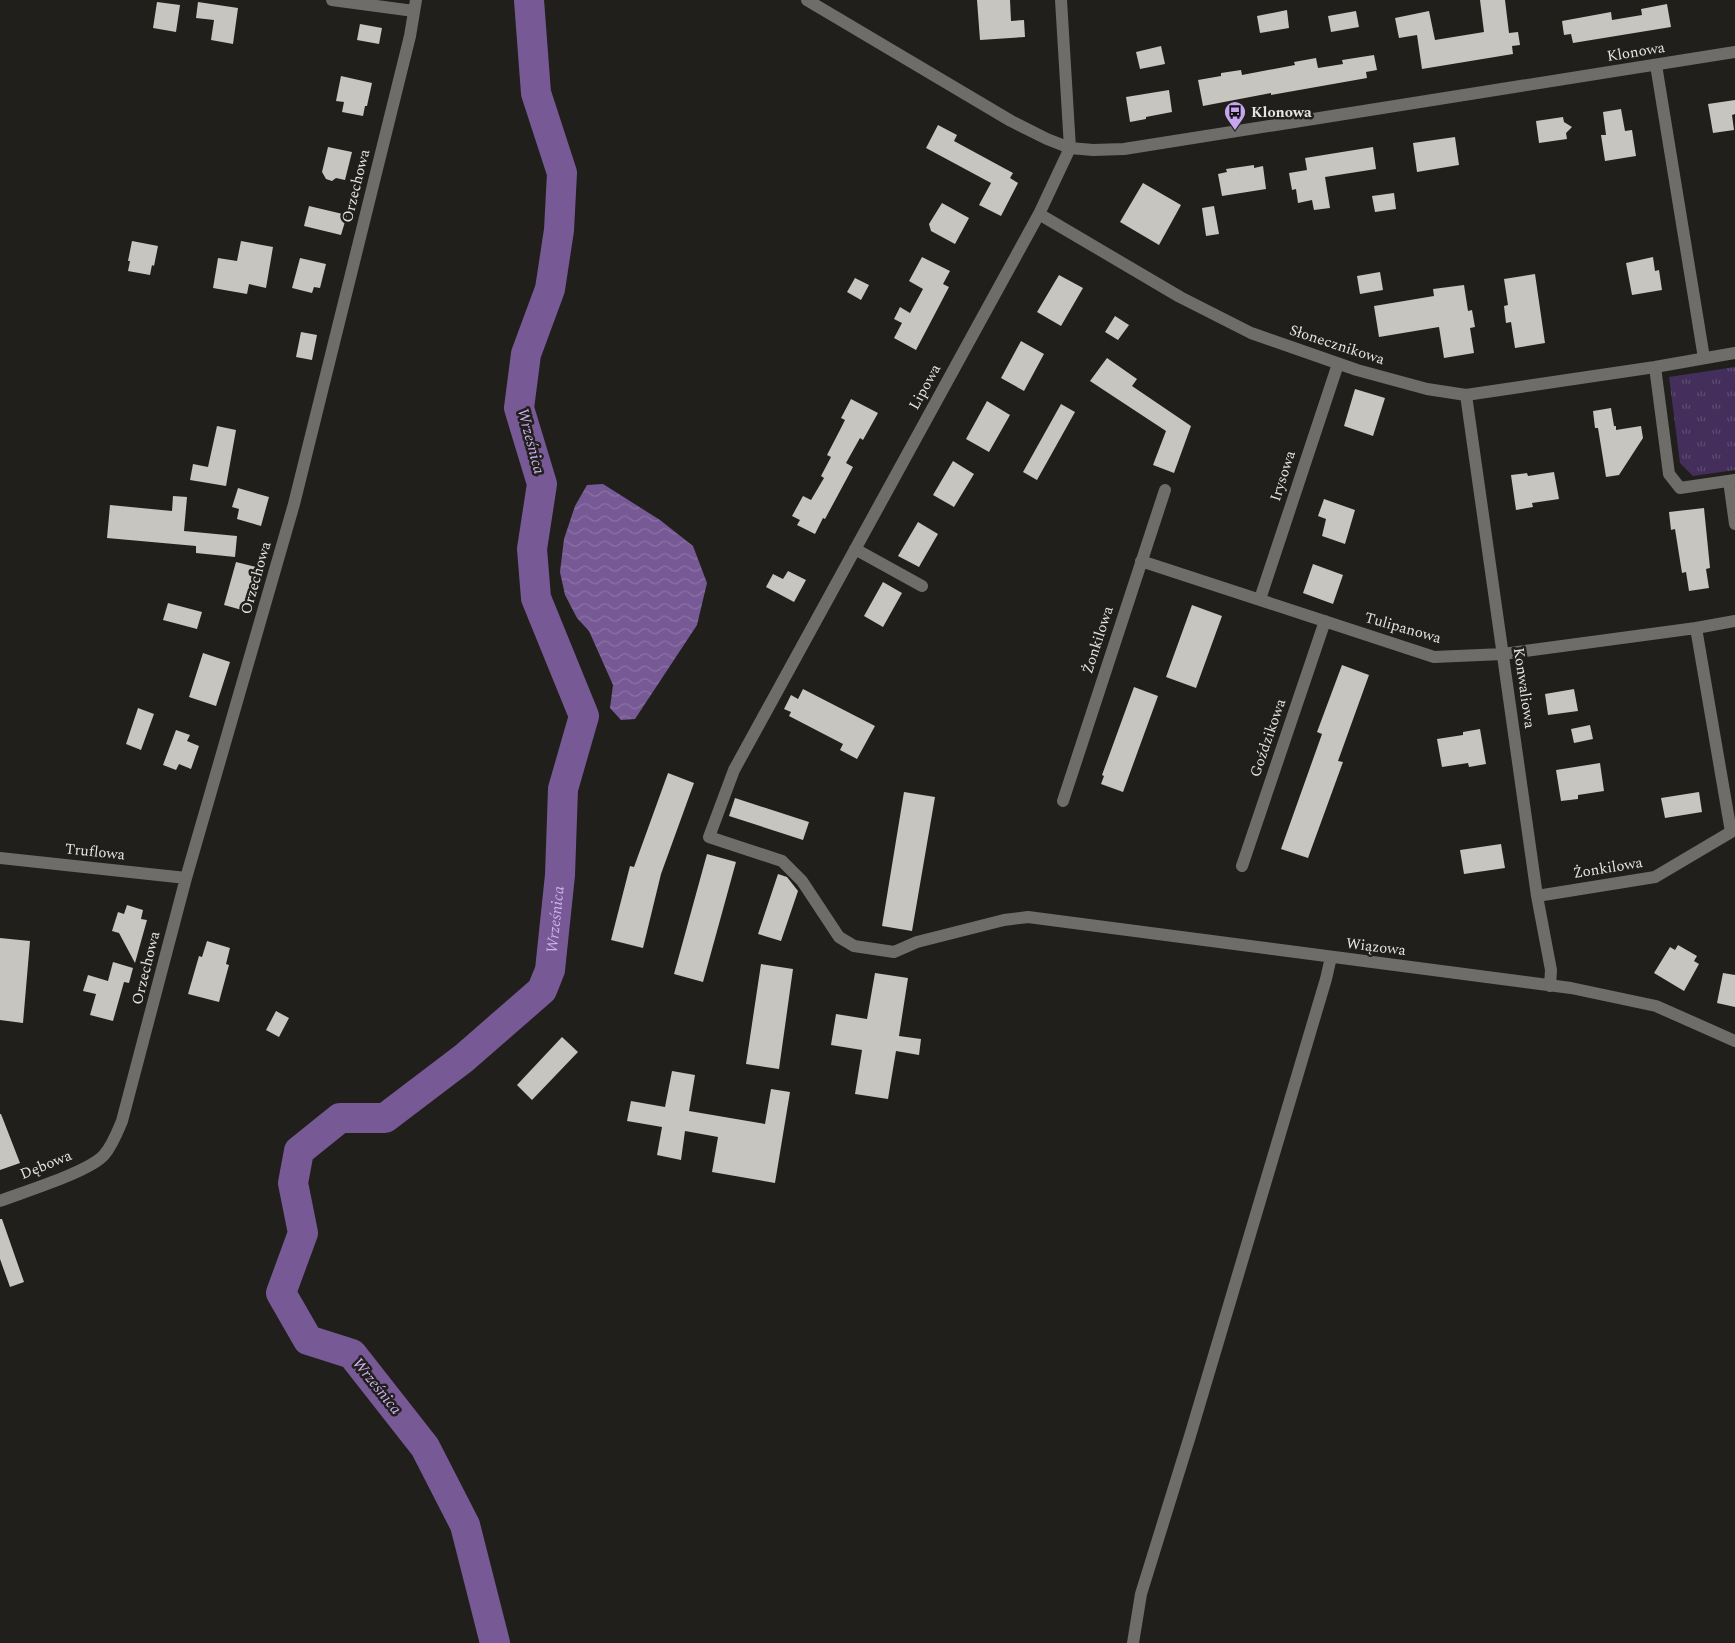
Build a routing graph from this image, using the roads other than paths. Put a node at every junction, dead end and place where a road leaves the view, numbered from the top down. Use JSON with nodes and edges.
{"nodes":[{"id":1,"x":332,"y":0,"type":"edge"},
{"id":2,"x":808,"y":0,"type":"edge"},
{"id":3,"x":1061,"y":0,"type":"edge"},
{"id":4,"x":415,"y":5,"type":"edge"},
{"id":5,"x":1735,"y":52,"type":"edge"},
{"id":6,"x":1656,"y":65,"type":"junction"},
{"id":7,"x":1070,"y":148,"type":"junction"},
{"id":8,"x":1039,"y":214,"type":"junction"},
{"id":9,"x":1735,"y":353,"type":"edge"},
{"id":10,"x":1704,"y":358,"type":"junction"},
{"id":11,"x":1338,"y":364,"type":"junction"},
{"id":12,"x":1655,"y":367,"type":"junction"},
{"id":13,"x":1466,"y":395,"type":"junction"},
{"id":14,"x":1732,"y":481,"type":"edge"},
{"id":15,"x":1165,"y":490,"type":"dead end"},
{"id":16,"x":1735,"y":524,"type":"edge"},
{"id":17,"x":855,"y":549,"type":"junction"},
{"id":18,"x":1141,"y":560,"type":"junction"},
{"id":19,"x":922,"y":586,"type":"dead end"},
{"id":20,"x":1260,"y":599,"type":"junction"},
{"id":21,"x":1325,"y":621,"type":"junction"},
{"id":22,"x":1735,"y":621,"type":"edge"},
{"id":23,"x":1696,"y":628,"type":"junction"},
{"id":24,"x":1503,"y":654,"type":"junction"},
{"id":25,"x":734,"y":770,"type":"joint"},
{"id":26,"x":1064,"y":801,"type":"dead end"},
{"id":27,"x":1733,"y":833,"type":"edge"},
{"id":28,"x":0,"y":858,"type":"edge"},
{"id":29,"x":1242,"y":866,"type":"dead end"},
{"id":30,"x":186,"y":878,"type":"junction"},
{"id":31,"x":1537,"y":896,"type":"junction"},
{"id":32,"x":1331,"y":957,"type":"junction"},
{"id":33,"x":1550,"y":986,"type":"junction"},
{"id":34,"x":1735,"y":1041,"type":"edge"},
{"id":35,"x":103,"y":1156,"type":"joint"},
{"id":36,"x":0,"y":1201,"type":"edge"},
{"id":37,"x":1134,"y":1643,"type":"edge"}],
"edges":[{"from":1,"to":4,"type":"street"},
{"from":2,"to":7,"type":"street","name":"Klonowa"},
{"from":3,"to":7,"type":"street","name":"Lipowa"},
{"from":4,"to":30,"type":"street","name":"Orzechowa"},
{"from":5,"to":6,"type":"street","name":"Klonowa"},
{"from":6,"to":7,"type":"street","name":"Klonowa"},
{"from":6,"to":10,"type":"street"},
{"from":7,"to":8,"type":"street","name":"Lipowa"},
{"from":8,"to":11,"type":"street","name":"Słonecznikowa"},
{"from":8,"to":17,"type":"street","name":"Lipowa"},
{"from":9,"to":10,"type":"street","name":"Słonecznikowa"},
{"from":10,"to":12,"type":"street","name":"Słonecznikowa"},
{"from":11,"to":13,"type":"street","name":"Słonecznikowa"},
{"from":11,"to":20,"type":"street","name":"Irysowa"},
{"from":12,"to":13,"type":"street","name":"Słonecznikowa"},
{"from":12,"to":14,"type":"street"},
{"from":13,"to":24,"type":"street","name":"Konwaliowa"},
{"from":14,"to":16,"type":"street"},
{"from":15,"to":18,"type":"street","name":"Żonkilowa"},
{"from":17,"to":19,"type":"street"},
{"from":17,"to":25,"type":"street","name":"Lipowa"},
{"from":18,"to":20,"type":"street","name":"Tulipanowa"},
{"from":18,"to":26,"type":"street","name":"Żonkilowa"},
{"from":20,"to":21,"type":"street","name":"Tulipanowa"},
{"from":21,"to":24,"type":"street","name":"Tulipanowa"},
{"from":21,"to":29,"type":"street","name":"Goździkowa"},
{"from":22,"to":23,"type":"street","name":"Tulipanowa"},
{"from":23,"to":24,"type":"street","name":"Tulipanowa"},
{"from":23,"to":27,"type":"street"},
{"from":24,"to":31,"type":"street","name":"Konwaliowa"},
{"from":25,"to":32,"type":"street","name":"Wiązowa"},
{"from":27,"to":31,"type":"street","name":"Żonkilowa"},
{"from":28,"to":30,"type":"street","name":"Truflowa"},
{"from":30,"to":35,"type":"street","name":"Orzechowa"},
{"from":31,"to":33,"type":"street","name":"Konwaliowa"},
{"from":32,"to":33,"type":"street","name":"Wiązowa"},
{"from":32,"to":37,"type":"street"},
{"from":33,"to":34,"type":"street","name":"Wiązowa"},
{"from":35,"to":36,"type":"street","name":"Dębowa"}]}
